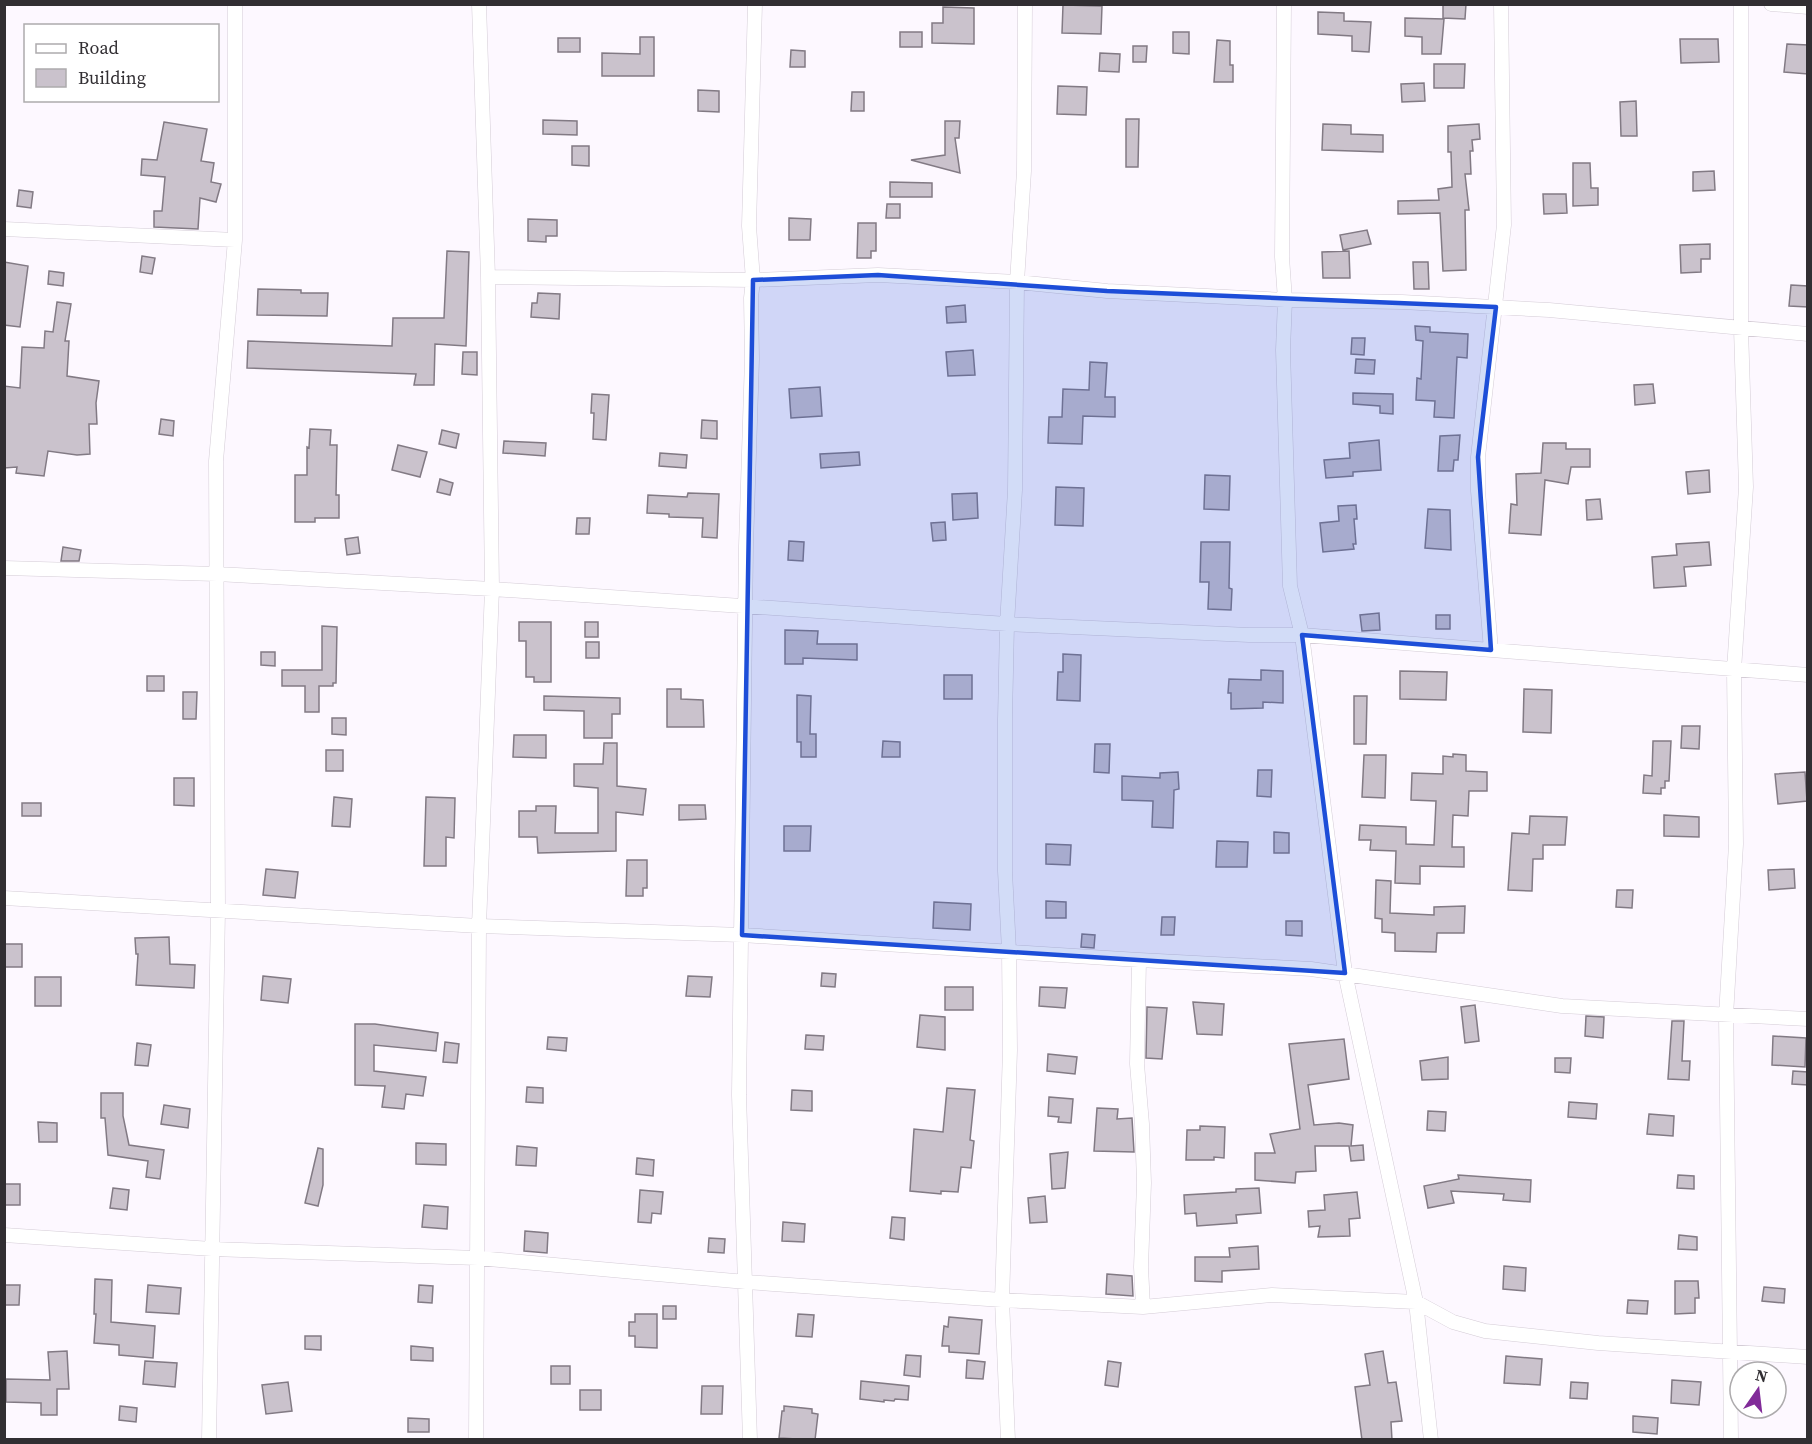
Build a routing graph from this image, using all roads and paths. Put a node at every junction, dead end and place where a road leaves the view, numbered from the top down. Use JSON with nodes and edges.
{"nodes":[{"id":1,"x":235,"y":4,"type":"edge"},
{"id":2,"x":479,"y":4,"type":"edge"},
{"id":3,"x":755,"y":4,"type":"edge"},
{"id":4,"x":1026,"y":4,"type":"edge"},
{"id":5,"x":1284,"y":4,"type":"edge"},
{"id":6,"x":1501,"y":4,"type":"edge"},
{"id":7,"x":1741,"y":4,"type":"edge"},
{"id":8,"x":1771,"y":4,"type":"edge"},
{"id":9,"x":1808,"y":7,"type":"edge"},
{"id":10,"x":4,"y":229,"type":"edge"},
{"id":11,"x":235,"y":240,"type":"junction"},
{"id":12,"x":488,"y":277,"type":"junction"},
{"id":13,"x":753,"y":280,"type":"junction"},
{"id":14,"x":1017,"y":282,"type":"junction"},
{"id":15,"x":1285,"y":300,"type":"junction"},
{"id":16,"x":1496,"y":307,"type":"junction"},
{"id":17,"x":1741,"y":329,"type":"junction"},
{"id":18,"x":1808,"y":334,"type":"edge"},
{"id":19,"x":4,"y":568,"type":"edge"},
{"id":20,"x":217,"y":574,"type":"junction"},
{"id":21,"x":492,"y":589,"type":"junction"},
{"id":22,"x":746,"y":606,"type":"junction"},
{"id":23,"x":1007,"y":624,"type":"junction"},
{"id":24,"x":1302,"y":635,"type":"junction"},
{"id":25,"x":1491,"y":650,"type":"junction"},
{"id":26,"x":1734,"y":670,"type":"junction"},
{"id":27,"x":1808,"y":675,"type":"edge"},
{"id":28,"x":4,"y":898,"type":"edge"},
{"id":29,"x":218,"y":910,"type":"junction"},
{"id":30,"x":479,"y":926,"type":"junction"},
{"id":31,"x":742,"y":935,"type":"junction"},
{"id":32,"x":1009,"y":951,"type":"junction"},
{"id":33,"x":1139,"y":960,"type":"junction"},
{"id":34,"x":1345,"y":974,"type":"junction"},
{"id":35,"x":1726,"y":1016,"type":"junction"},
{"id":36,"x":1808,"y":1019,"type":"edge"},
{"id":37,"x":4,"y":1235,"type":"edge"},
{"id":38,"x":212,"y":1249,"type":"junction"},
{"id":39,"x":478,"y":1258,"type":"junction"},
{"id":40,"x":746,"y":1282,"type":"junction"},
{"id":41,"x":1002,"y":1300,"type":"junction"},
{"id":42,"x":1416,"y":1302,"type":"junction"},
{"id":43,"x":1143,"y":1307,"type":"junction"},
{"id":44,"x":1728,"y":1351,"type":"junction"},
{"id":45,"x":1808,"y":1357,"type":"edge"},
{"id":46,"x":209,"y":1440,"type":"edge"},
{"id":47,"x":476,"y":1440,"type":"edge"},
{"id":48,"x":750,"y":1440,"type":"edge"},
{"id":49,"x":1008,"y":1440,"type":"edge"},
{"id":50,"x":1431,"y":1440,"type":"edge"},
{"id":51,"x":1731,"y":1440,"type":"edge"}],
"edges":[{"from":1,"to":11,"type":"street"},
{"from":2,"to":12,"type":"street"},
{"from":3,"to":13,"type":"street"},
{"from":4,"to":14,"type":"street"},
{"from":5,"to":15,"type":"street"},
{"from":6,"to":16,"type":"street"},
{"from":7,"to":17,"type":"street"},
{"from":8,"to":9,"type":"street"},
{"from":10,"to":11,"type":"street"},
{"from":11,"to":20,"type":"street"},
{"from":12,"to":13,"type":"street"},
{"from":12,"to":21,"type":"street"},
{"from":13,"to":14,"type":"street"},
{"from":13,"to":22,"type":"street"},
{"from":14,"to":15,"type":"street"},
{"from":14,"to":23,"type":"street"},
{"from":15,"to":16,"type":"street"},
{"from":15,"to":24,"type":"street"},
{"from":16,"to":17,"type":"street"},
{"from":16,"to":25,"type":"street"},
{"from":17,"to":18,"type":"street"},
{"from":17,"to":26,"type":"street"},
{"from":19,"to":20,"type":"street"},
{"from":20,"to":21,"type":"street"},
{"from":20,"to":29,"type":"street"},
{"from":21,"to":22,"type":"street"},
{"from":21,"to":30,"type":"street"},
{"from":22,"to":23,"type":"street"},
{"from":22,"to":31,"type":"street"},
{"from":23,"to":24,"type":"street"},
{"from":23,"to":32,"type":"street"},
{"from":24,"to":25,"type":"street"},
{"from":24,"to":34,"type":"street"},
{"from":25,"to":26,"type":"street"},
{"from":26,"to":27,"type":"street"},
{"from":26,"to":35,"type":"street"},
{"from":28,"to":29,"type":"street"},
{"from":29,"to":30,"type":"street"},
{"from":29,"to":38,"type":"street"},
{"from":30,"to":31,"type":"street"},
{"from":30,"to":39,"type":"street"},
{"from":31,"to":32,"type":"street"},
{"from":31,"to":40,"type":"street"},
{"from":32,"to":33,"type":"street"},
{"from":32,"to":41,"type":"street"},
{"from":33,"to":34,"type":"street"},
{"from":33,"to":43,"type":"street"},
{"from":34,"to":35,"type":"street"},
{"from":34,"to":42,"type":"street"},
{"from":35,"to":36,"type":"street"},
{"from":35,"to":44,"type":"street"},
{"from":37,"to":38,"type":"street"},
{"from":38,"to":39,"type":"street"},
{"from":38,"to":46,"type":"street"},
{"from":39,"to":40,"type":"street"},
{"from":39,"to":47,"type":"street"},
{"from":40,"to":41,"type":"street"},
{"from":40,"to":48,"type":"street"},
{"from":41,"to":43,"type":"street"},
{"from":41,"to":49,"type":"street"},
{"from":42,"to":43,"type":"street"},
{"from":42,"to":44,"type":"street"},
{"from":42,"to":50,"type":"street"},
{"from":44,"to":45,"type":"street"},
{"from":44,"to":51,"type":"street"}]}
